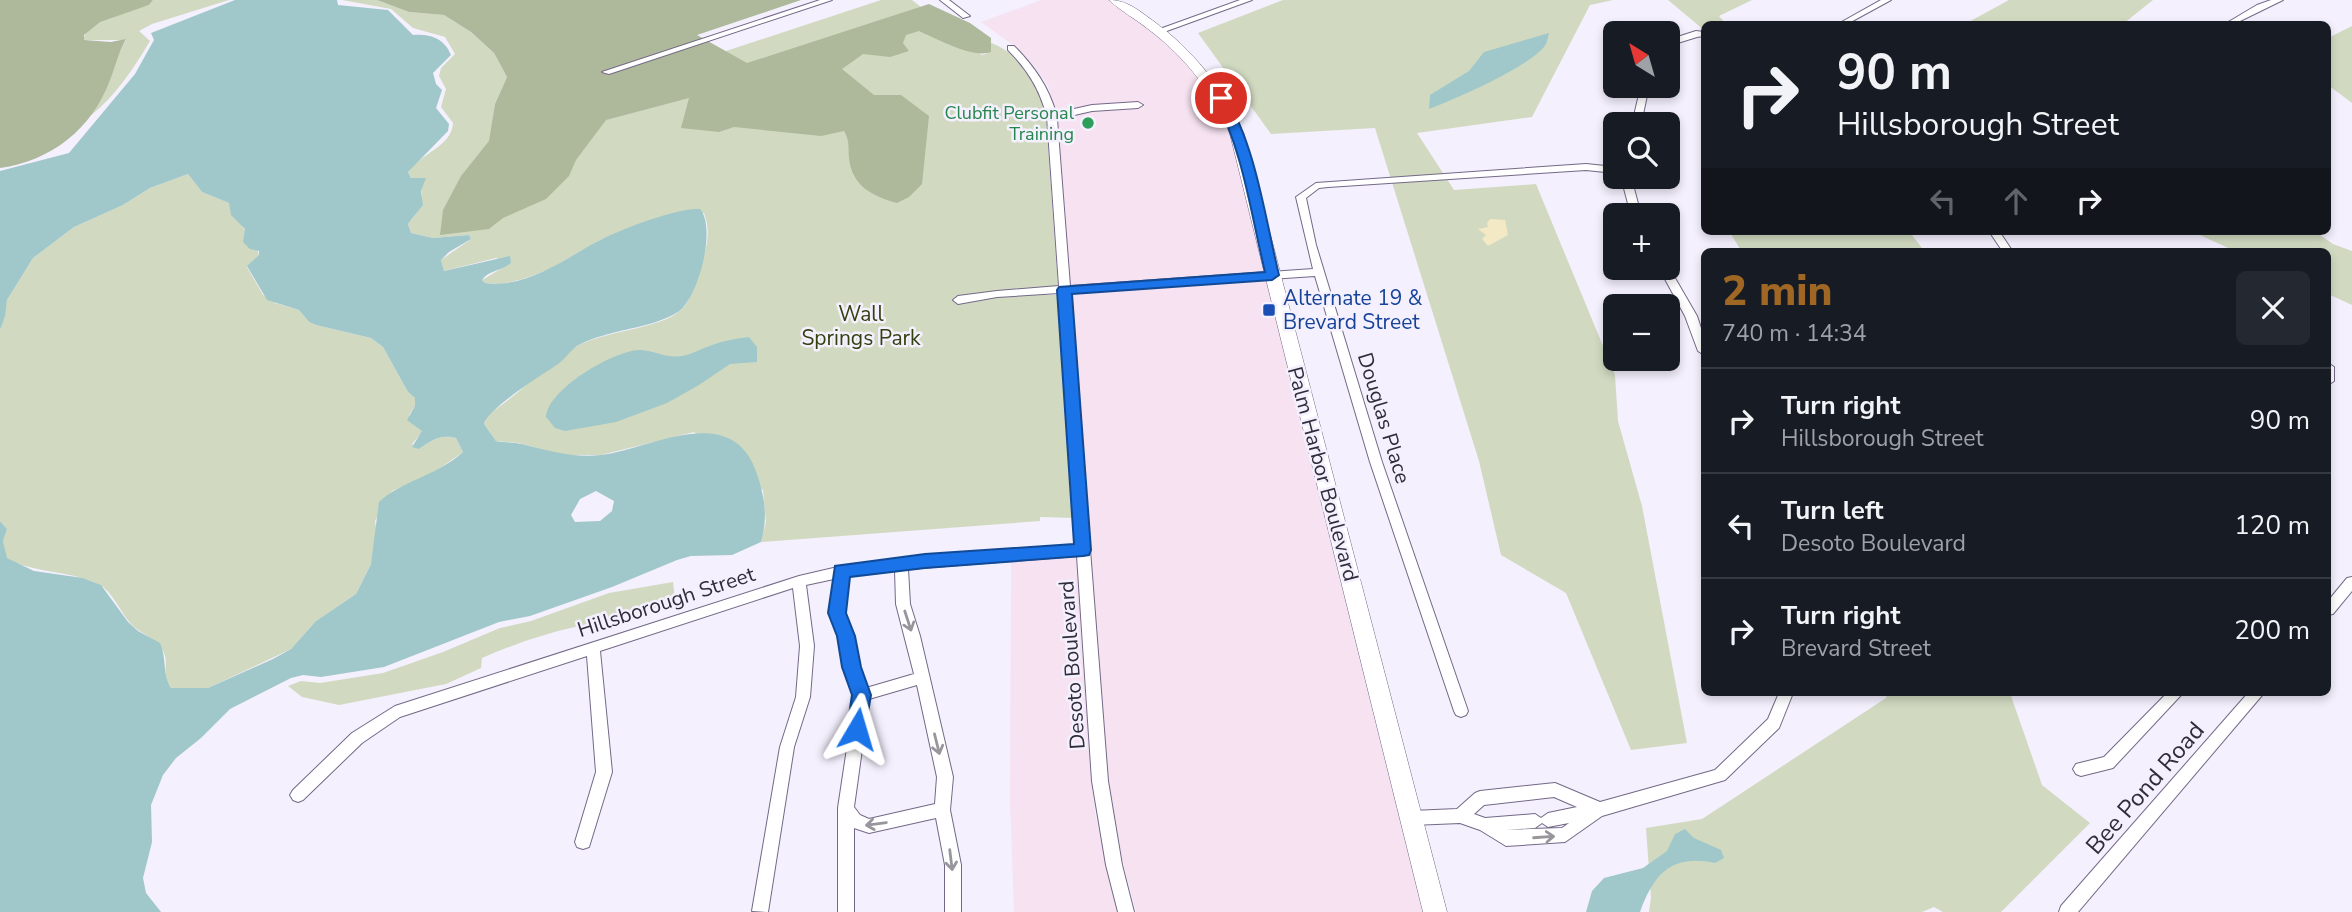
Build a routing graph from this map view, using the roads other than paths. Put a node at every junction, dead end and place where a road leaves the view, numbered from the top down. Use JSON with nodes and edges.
{"nodes":[{"id":1,"x":828,"y":0,"type":"edge"},
{"id":2,"x":944,"y":0,"type":"edge"},
{"id":3,"x":1115,"y":0,"type":"edge"},
{"id":4,"x":1248,"y":0,"type":"edge"},
{"id":5,"x":1887,"y":0,"type":"edge"},
{"id":6,"x":2279,"y":0,"type":"edge"},
{"id":7,"x":966,"y":16,"type":"dead end"},
{"id":8,"x":1848,"y":21,"type":"edge"},
{"id":9,"x":2234,"y":21,"type":"edge"},
{"id":10,"x":1161,"y":30,"type":"junction"},
{"id":11,"x":1701,"y":34,"type":"edge"},
{"id":12,"x":1680,"y":39,"type":"edge"},
{"id":13,"x":1011,"y":48,"type":"dead end"},
{"id":14,"x":606,"y":72,"type":"dead end"},
{"id":15,"x":1138,"y":105,"type":"dead end"},
{"id":16,"x":1052,"y":117,"type":"junction"},
{"id":17,"x":1603,"y":169,"type":"edge"},
{"id":18,"x":1320,"y":272,"type":"junction"},
{"id":19,"x":1272,"y":275,"type":"junction"},
{"id":20,"x":1671,"y":280,"type":"edge"},
{"id":21,"x":1064,"y":290,"type":"junction"},
{"id":22,"x":958,"y":300,"type":"dead end"},
{"id":23,"x":1701,"y":343,"type":"edge"},
{"id":24,"x":1083,"y":550,"type":"junction"},
{"id":25,"x":901,"y":563,"type":"junction"},
{"id":26,"x":842,"y":571,"type":"junction"},
{"id":27,"x":799,"y":581,"type":"junction"},
{"id":28,"x":2352,"y":582,"type":"edge"},
{"id":29,"x":2331,"y":606,"type":"edge"},
{"id":30,"x":593,"y":648,"type":"junction"},
{"id":31,"x":921,"y":678,"type":"junction"},
{"id":32,"x":862,"y":695,"type":"junction"},
{"id":33,"x":1785,"y":696,"type":"edge"},
{"id":34,"x":2173,"y":696,"type":"edge"},
{"id":35,"x":2253,"y":696,"type":"edge"},
{"id":36,"x":1461,"y":711,"type":"dead end"},
{"id":37,"x":2081,"y":769,"type":"dead end"},
{"id":38,"x":298,"y":795,"type":"dead end"},
{"id":39,"x":846,"y":808,"type":"junction"},
{"id":40,"x":942,"y":810,"type":"junction"},
{"id":41,"x":1599,"y":810,"type":"junction"},
{"id":42,"x":1460,"y":816,"type":"junction"},
{"id":43,"x":1412,"y":818,"type":"junction"},
{"id":44,"x":1541,"y":820,"type":"joint"},
{"id":45,"x":1485,"y":824,"type":"junction"},
{"id":46,"x":583,"y":842,"type":"dead end"},
{"id":47,"x":761,"y":911,"type":"edge"},
{"id":48,"x":846,"y":912,"type":"edge"},
{"id":49,"x":953,"y":912,"type":"edge"},
{"id":50,"x":1126,"y":912,"type":"edge"},
{"id":51,"x":1435,"y":912,"type":"edge"},
{"id":52,"x":2067,"y":912,"type":"edge"}],
"edges":[{"from":1,"to":14,"type":"street"},
{"from":2,"to":7,"type":"street"},
{"from":3,"to":10,"type":"main road","name":"Palm Harbor Boulevard"},
{"from":4,"to":10,"type":"street"},
{"from":5,"to":8,"type":"street"},
{"from":6,"to":9,"type":"street"},
{"from":10,"to":19,"type":"main road","name":"Palm Harbor Boulevard"},
{"from":11,"to":12,"type":"street"},
{"from":13,"to":16,"type":"street","name":"Desoto Boulevard"},
{"from":15,"to":16,"type":"street"},
{"from":16,"to":21,"type":"street","name":"Desoto Boulevard"},
{"from":17,"to":18,"type":"street","name":"Douglas Place"},
{"from":18,"to":19,"type":"street"},
{"from":18,"to":36,"type":"street","name":"Douglas Place"},
{"from":19,"to":21,"type":"street"},
{"from":19,"to":43,"type":"main road","name":"Palm Harbor Boulevard"},
{"from":20,"to":23,"type":"street"},
{"from":21,"to":22,"type":"street"},
{"from":21,"to":24,"type":"street","name":"Desoto Boulevard"},
{"from":24,"to":25,"type":"street","name":"Hillsborough Street"},
{"from":24,"to":50,"type":"street","name":"Desoto Boulevard"},
{"from":25,"to":26,"type":"street","name":"Hillsborough Street"},
{"from":25,"to":31,"type":"street","one_way":true},
{"from":26,"to":27,"type":"street","name":"Hillsborough Street"},
{"from":26,"to":32,"type":"street"},
{"from":27,"to":30,"type":"street","name":"Hillsborough Street"},
{"from":27,"to":47,"type":"street"},
{"from":28,"to":29,"type":"street"},
{"from":30,"to":38,"type":"street","name":"Hillsborough Street"},
{"from":30,"to":46,"type":"street"},
{"from":31,"to":32,"type":"street"},
{"from":31,"to":40,"type":"street","one_way":true},
{"from":32,"to":39,"type":"street"},
{"from":33,"to":41,"type":"street"},
{"from":34,"to":37,"type":"street"},
{"from":35,"to":52,"type":"street","name":"Bee Pond Road"},
{"from":40,"to":39,"type":"street","one_way":true},
{"from":39,"to":48,"type":"street"},
{"from":40,"to":49,"type":"street","one_way":true},
{"from":41,"to":42,"type":"street"},
{"from":41,"to":44,"type":"street"},
{"from":45,"to":41,"type":"street","one_way":true},
{"from":42,"to":43,"type":"street"},
{"from":42,"to":45,"type":"street"},
{"from":43,"to":51,"type":"main road","name":"Palm Harbor Boulevard"},
{"from":44,"to":45,"type":"street"}]}
